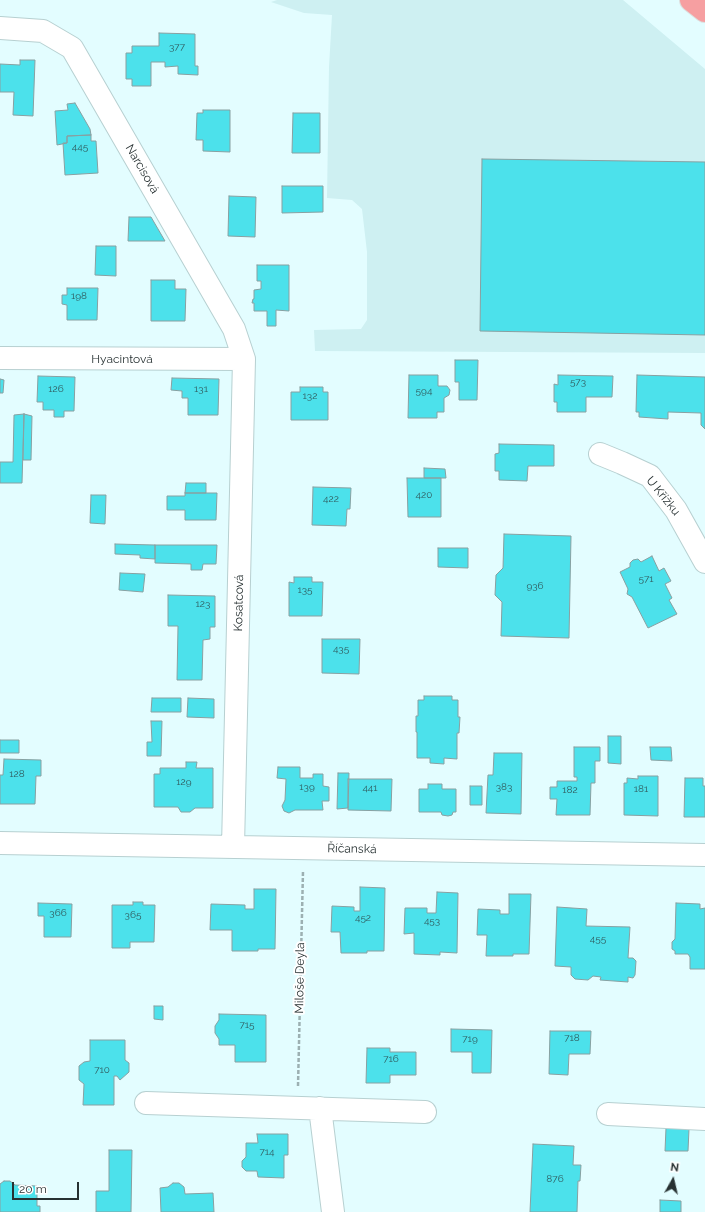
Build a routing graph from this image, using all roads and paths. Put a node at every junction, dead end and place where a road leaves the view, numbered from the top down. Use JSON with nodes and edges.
{"nodes":[{"id":1,"x":691,"y":0,"type":"edge"},
{"id":2,"x":705,"y":11,"type":"edge"},
{"id":3,"x":0,"y":28,"type":"edge"},
{"id":4,"x":0,"y":358,"type":"edge"},
{"id":5,"x":244,"y":359,"type":"junction"},
{"id":6,"x":600,"y":454,"type":"dead end"},
{"id":7,"x":705,"y":562,"type":"edge"},
{"id":8,"x":0,"y":843,"type":"edge"},
{"id":9,"x":233,"y":847,"type":"junction"},
{"id":10,"x":303,"y":848,"type":"junction"},
{"id":11,"x":705,"y":855,"type":"edge"},
{"id":12,"x":146,"y":1103,"type":"dead end"},
{"id":13,"x":298,"y":1107,"type":"junction"},
{"id":14,"x":320,"y":1108,"type":"junction"},
{"id":15,"x":425,"y":1112,"type":"dead end"},
{"id":16,"x":608,"y":1114,"type":"dead end"},
{"id":17,"x":705,"y":1119,"type":"edge"},
{"id":18,"x":334,"y":1212,"type":"edge"}],
"edges":[{"from":1,"to":2,"type":"highway"},
{"from":3,"to":5,"type":"street","name":"Narcisová"},
{"from":4,"to":5,"type":"street","name":"Hyacintová"},
{"from":5,"to":9,"type":"street","name":"Kosatcová"},
{"from":6,"to":7,"type":"street","name":"U Křížku"},
{"from":8,"to":9,"type":"street","name":"Říčanská"},
{"from":9,"to":10,"type":"street","name":"Říčanská"},
{"from":10,"to":11,"type":"street","name":"Říčanská"},
{"from":10,"to":13,"type":"path","name":"Miloše Deyla"},
{"from":12,"to":13,"type":"street"},
{"from":13,"to":14,"type":"street"},
{"from":14,"to":15,"type":"street"},
{"from":14,"to":18,"type":"street"},
{"from":16,"to":17,"type":"street"}]}
